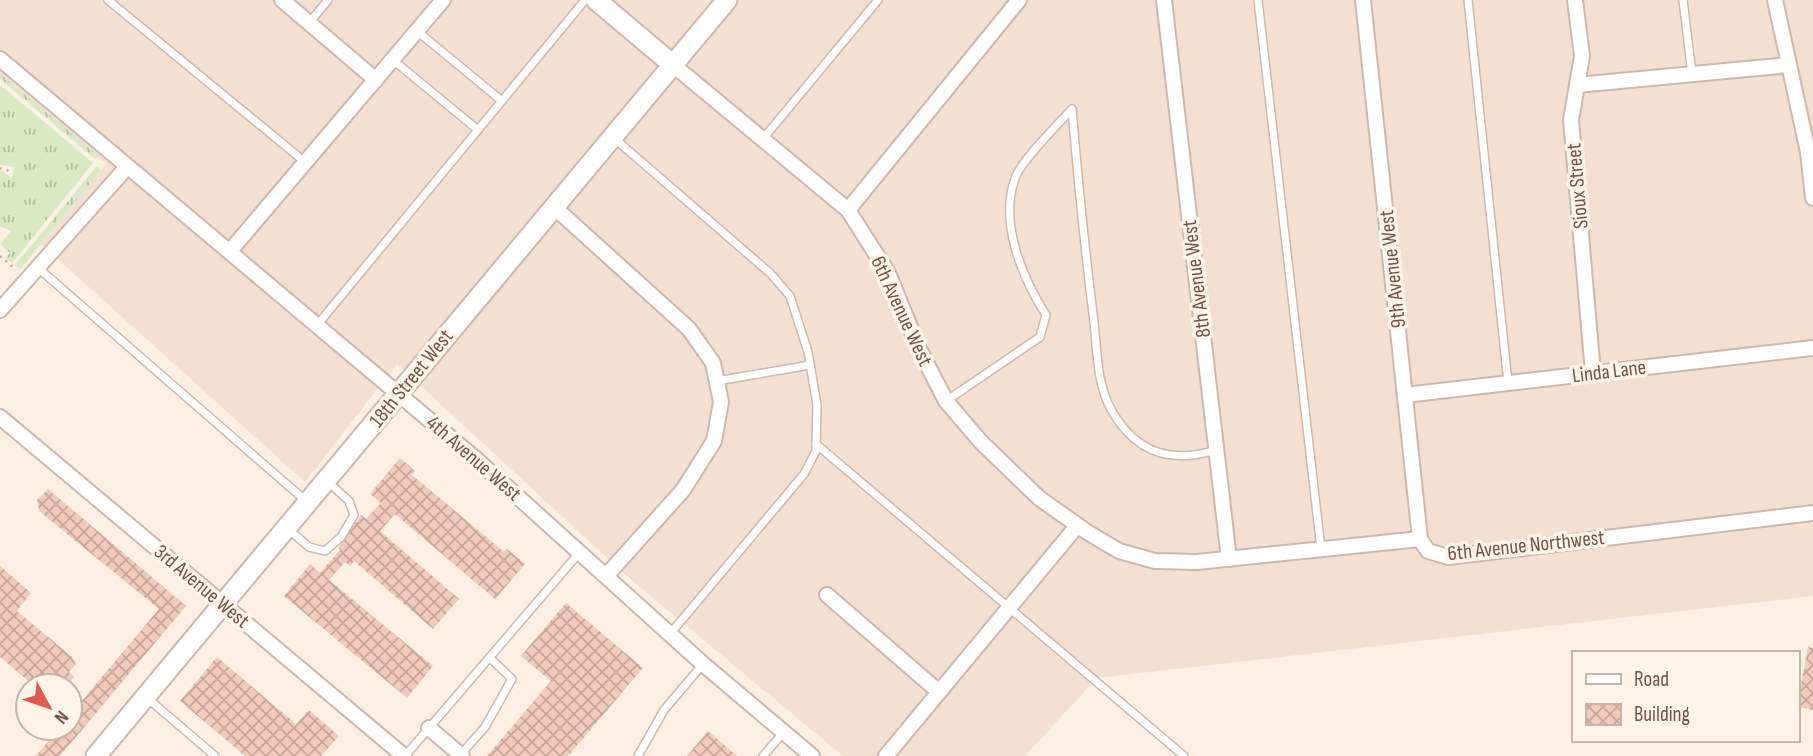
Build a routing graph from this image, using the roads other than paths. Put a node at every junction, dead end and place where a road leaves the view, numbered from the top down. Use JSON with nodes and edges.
{"nodes":[{"id":1,"x":108,"y":0,"type":"edge"},
{"id":2,"x":282,"y":0,"type":"edge"},
{"id":3,"x":328,"y":0,"type":"edge"},
{"id":4,"x":443,"y":0,"type":"edge"},
{"id":5,"x":585,"y":0,"type":"edge"},
{"id":6,"x":596,"y":0,"type":"edge"},
{"id":7,"x":727,"y":0,"type":"edge"},
{"id":8,"x":878,"y":0,"type":"edge"},
{"id":9,"x":1019,"y":0,"type":"edge"},
{"id":10,"x":1164,"y":0,"type":"edge"},
{"id":11,"x":1258,"y":0,"type":"edge"},
{"id":12,"x":1363,"y":0,"type":"edge"},
{"id":13,"x":1468,"y":0,"type":"edge"},
{"id":14,"x":1575,"y":0,"type":"edge"},
{"id":15,"x":1683,"y":0,"type":"edge"},
{"id":16,"x":1775,"y":0,"type":"edge"},
{"id":17,"x":309,"y":23,"type":"junction"},
{"id":18,"x":417,"y":31,"type":"junction"},
{"id":19,"x":0,"y":59,"type":"edge"},
{"id":20,"x":393,"y":60,"type":"junction"},
{"id":21,"x":672,"y":64,"type":"junction"},
{"id":22,"x":1789,"y":65,"type":"junction"},
{"id":23,"x":1692,"y":74,"type":"junction"},
{"id":24,"x":376,"y":80,"type":"junction"},
{"id":25,"x":1577,"y":85,"type":"junction"},
{"id":26,"x":502,"y":101,"type":"junction"},
{"id":27,"x":478,"y":130,"type":"junction"},
{"id":28,"x":610,"y":135,"type":"junction"},
{"id":29,"x":762,"y":140,"type":"junction"},
{"id":30,"x":306,"y":163,"type":"junction"},
{"id":31,"x":127,"y":167,"type":"junction"},
{"id":32,"x":1813,"y":198,"type":"edge"},
{"id":33,"x":553,"y":206,"type":"junction"},
{"id":34,"x":848,"y":211,"type":"junction"},
{"id":35,"x":230,"y":251,"type":"junction"},
{"id":36,"x":36,"y":267,"type":"junction"},
{"id":37,"x":0,"y":310,"type":"edge"},
{"id":38,"x":318,"y":324,"type":"junction"},
{"id":39,"x":1813,"y":348,"type":"edge"},
{"id":40,"x":810,"y":365,"type":"junction"},
{"id":41,"x":1593,"y":373,"type":"junction"},
{"id":42,"x":717,"y":381,"type":"junction"},
{"id":43,"x":1508,"y":383,"type":"junction"},
{"id":44,"x":399,"y":393,"type":"junction"},
{"id":45,"x":1405,"y":395,"type":"junction"},
{"id":46,"x":946,"y":401,"type":"junction"},
{"id":47,"x":0,"y":417,"type":"edge"},
{"id":48,"x":816,"y":444,"type":"junction"},
{"id":49,"x":1216,"y":450,"type":"junction"},
{"id":50,"x":327,"y":481,"type":"junction"},
{"id":51,"x":309,"y":503,"type":"junction"},
{"id":52,"x":1813,"y":513,"type":"edge"},
{"id":53,"x":1077,"y":526,"type":"junction"},
{"id":54,"x":287,"y":529,"type":"junction"},
{"id":55,"x":1420,"y":539,"type":"junction"},
{"id":56,"x":1321,"y":549,"type":"junction"},
{"id":57,"x":580,"y":552,"type":"junction"},
{"id":58,"x":1228,"y":559,"type":"junction"},
{"id":59,"x":607,"y":575,"type":"junction"},
{"id":60,"x":827,"y":595,"type":"dead end"},
{"id":61,"x":224,"y":604,"type":"junction"},
{"id":62,"x":1008,"y":609,"type":"junction"},
{"id":63,"x":669,"y":634,"type":"junction"},
{"id":64,"x":489,"y":658,"type":"junction"},
{"id":65,"x":703,"y":664,"type":"junction"},
{"id":66,"x":939,"y":692,"type":"junction"},
{"id":67,"x":145,"y":696,"type":"junction"},
{"id":68,"x":429,"y":728,"type":"junction"},
{"id":69,"x":783,"y":733,"type":"junction"},
{"id":70,"x":99,"y":755,"type":"edge"},
{"id":71,"x":461,"y":755,"type":"edge"},
{"id":72,"x":215,"y":756,"type":"edge"},
{"id":73,"x":404,"y":756,"type":"edge"},
{"id":74,"x":638,"y":756,"type":"edge"},
{"id":75,"x":763,"y":756,"type":"edge"},
{"id":76,"x":812,"y":756,"type":"edge"},
{"id":77,"x":886,"y":756,"type":"edge"},
{"id":78,"x":1184,"y":756,"type":"edge"}],
"edges":[{"from":1,"to":30,"type":"lane"},
{"from":2,"to":17,"type":"street"},
{"from":3,"to":17,"type":"lane"},
{"from":4,"to":18,"type":"street"},
{"from":5,"to":26,"type":"lane"},
{"from":6,"to":21,"type":"street","name":"6th Avenue West"},
{"from":7,"to":21,"type":"street","name":"18th Street West"},
{"from":8,"to":29,"type":"lane"},
{"from":9,"to":34,"type":"street"},
{"from":10,"to":49,"type":"street","name":"8th Avenue West"},
{"from":11,"to":56,"type":"lane"},
{"from":12,"to":45,"type":"street","name":"9th Avenue West"},
{"from":13,"to":43,"type":"lane"},
{"from":14,"to":25,"type":"street","name":"Sioux Street"},
{"from":15,"to":23,"type":"lane"},
{"from":16,"to":22,"type":"street"},
{"from":17,"to":24,"type":"street"},
{"from":18,"to":20,"type":"street"},
{"from":18,"to":26,"type":"lane"},
{"from":19,"to":31,"type":"street","name":"4th Avenue West"},
{"from":20,"to":24,"type":"street"},
{"from":20,"to":27,"type":"lane"},
{"from":21,"to":28,"type":"street","name":"18th Street West"},
{"from":21,"to":29,"type":"street","name":"6th Avenue West"},
{"from":22,"to":23,"type":"street"},
{"from":22,"to":32,"type":"street"},
{"from":23,"to":25,"type":"street"},
{"from":24,"to":30,"type":"street"},
{"from":25,"to":41,"type":"street","name":"Sioux Street"},
{"from":26,"to":27,"type":"lane"},
{"from":27,"to":38,"type":"lane"},
{"from":28,"to":33,"type":"street","name":"18th Street West"},
{"from":28,"to":40,"type":"lane"},
{"from":29,"to":34,"type":"street","name":"6th Avenue West"},
{"from":30,"to":35,"type":"street"},
{"from":31,"to":35,"type":"street","name":"4th Avenue West"},
{"from":31,"to":36,"type":"street"},
{"from":33,"to":42,"type":"street"},
{"from":33,"to":44,"type":"street","name":"18th Street West"},
{"from":34,"to":46,"type":"street","name":"6th Avenue West"},
{"from":35,"to":38,"type":"street","name":"4th Avenue West"},
{"from":36,"to":37,"type":"street"},
{"from":36,"to":51,"type":"lane"},
{"from":38,"to":44,"type":"street","name":"4th Avenue West"},
{"from":39,"to":41,"type":"street","name":"Linda Lane"},
{"from":40,"to":42,"type":"lane"},
{"from":40,"to":48,"type":"lane"},
{"from":41,"to":43,"type":"street","name":"Linda Lane"},
{"from":42,"to":59,"type":"street"},
{"from":43,"to":45,"type":"street","name":"Linda Lane"},
{"from":44,"to":50,"type":"street","name":"18th Street West"},
{"from":44,"to":57,"type":"street","name":"4th Avenue West"},
{"from":45,"to":55,"type":"street","name":"9th Avenue West"},
{"from":46,"to":49,"type":"lane"},
{"from":46,"to":53,"type":"street","name":"6th Avenue West"},
{"from":47,"to":61,"type":"street","name":"3rd Avenue West"},
{"from":48,"to":62,"type":"lane"},
{"from":48,"to":63,"type":"lane"},
{"from":49,"to":58,"type":"street","name":"8th Avenue West"},
{"from":50,"to":51,"type":"street","name":"18th Street West"},
{"from":50,"to":54,"type":"lane"},
{"from":51,"to":54,"type":"street","name":"18th Street West"},
{"from":52,"to":55,"type":"street","name":"6th Avenue Northwest"},
{"from":53,"to":58,"type":"street","name":"6th Avenue West"},
{"from":53,"to":62,"type":"street"},
{"from":54,"to":61,"type":"street","name":"18th Street West"},
{"from":55,"to":56,"type":"street","name":"6th Avenue Northwest"},
{"from":56,"to":58,"type":"street","name":"6th Avenue Northwest"},
{"from":57,"to":59,"type":"street","name":"4th Avenue West"},
{"from":57,"to":64,"type":"lane"},
{"from":59,"to":63,"type":"street","name":"4th Avenue West"},
{"from":60,"to":66,"type":"street"},
{"from":61,"to":67,"type":"street","name":"18th Street West"},
{"from":61,"to":73,"type":"street","name":"3rd Avenue West"},
{"from":62,"to":66,"type":"street"},
{"from":62,"to":78,"type":"lane"},
{"from":63,"to":65,"type":"street","name":"4th Avenue West"},
{"from":64,"to":68,"type":"lane"},
{"from":64,"to":71,"type":"lane"},
{"from":65,"to":69,"type":"street","name":"4th Avenue West"},
{"from":65,"to":74,"type":"lane"},
{"from":66,"to":77,"type":"street"},
{"from":67,"to":70,"type":"street","name":"18th Street West"},
{"from":67,"to":72,"type":"lane"},
{"from":68,"to":71,"type":"street"},
{"from":68,"to":73,"type":"lane"},
{"from":69,"to":75,"type":"lane"},
{"from":69,"to":76,"type":"street","name":"4th Avenue West"}]}
